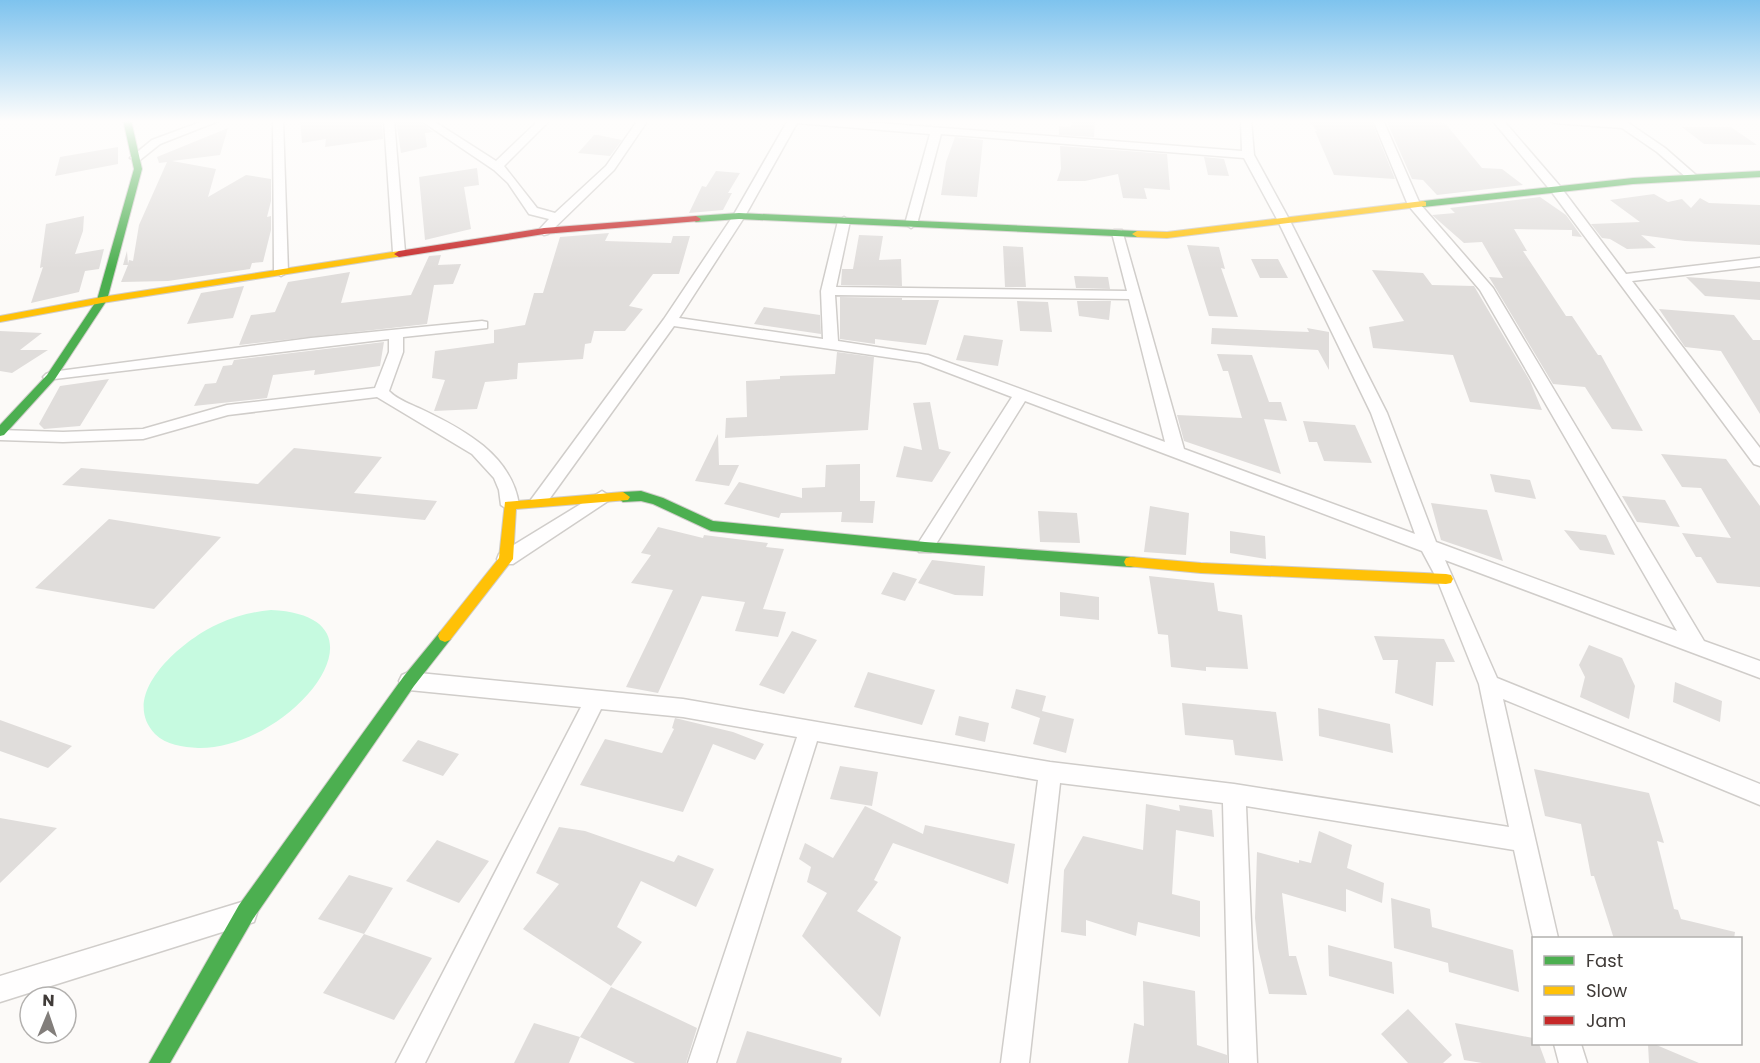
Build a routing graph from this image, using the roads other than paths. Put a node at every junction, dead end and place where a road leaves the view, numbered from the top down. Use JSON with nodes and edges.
{"nodes":[{"id":1,"x":138,"y":170,"type":"edge"},
{"id":2,"x":279,"y":170,"type":"edge"},
{"id":3,"x":393,"y":170,"type":"edge"},
{"id":4,"x":500,"y":170,"type":"edge"},
{"id":5,"x":608,"y":170,"type":"edge"},
{"id":6,"x":766,"y":170,"type":"edge"},
{"id":7,"x":926,"y":170,"type":"edge"},
{"id":8,"x":1256,"y":170,"type":"edge"},
{"id":9,"x":1399,"y":170,"type":"edge"},
{"id":10,"x":1539,"y":170,"type":"edge"},
{"id":11,"x":1684,"y":170,"type":"edge"},
{"id":12,"x":1760,"y":174,"type":"edge"},
{"id":13,"x":1691,"y":176,"type":"junction"},
{"id":14,"x":1555,"y":188,"type":"junction"},
{"id":15,"x":1414,"y":205,"type":"junction"},
{"id":16,"x":739,"y":216,"type":"junction"},
{"id":17,"x":557,"y":218,"type":"junction"},
{"id":18,"x":844,"y":221,"type":"junction"},
{"id":19,"x":1284,"y":221,"type":"junction"},
{"id":20,"x":911,"y":224,"type":"junction"},
{"id":21,"x":544,"y":231,"type":"junction"},
{"id":22,"x":1118,"y":233,"type":"junction"},
{"id":23,"x":399,"y":252,"type":"junction"},
{"id":24,"x":1758,"y":264,"type":"edge"},
{"id":25,"x":281,"y":272,"type":"junction"},
{"id":26,"x":1623,"y":278,"type":"junction"},
{"id":27,"x":828,"y":291,"type":"junction"},
{"id":28,"x":1133,"y":295,"type":"junction"},
{"id":29,"x":102,"y":300,"type":"junction"},
{"id":30,"x":0,"y":320,"type":"edge"},
{"id":31,"x":669,"y":321,"type":"junction"},
{"id":32,"x":482,"y":325,"type":"dead end"},
{"id":33,"x":396,"y":334,"type":"junction"},
{"id":34,"x":831,"y":345,"type":"junction"},
{"id":35,"x":51,"y":377,"type":"junction"},
{"id":36,"x":381,"y":392,"type":"junction"},
{"id":37,"x":1022,"y":395,"type":"junction"},
{"id":38,"x":0,"y":433,"type":"edge"},
{"id":39,"x":1176,"y":451,"type":"junction"},
{"id":40,"x":1760,"y":460,"type":"edge"},
{"id":41,"x":602,"y":497,"type":"junction"},
{"id":42,"x":539,"y":501,"type":"junction"},
{"id":43,"x":510,"y":506,"type":"junction"},
{"id":44,"x":925,"y":547,"type":"junction"},
{"id":45,"x":1429,"y":547,"type":"junction"},
{"id":46,"x":506,"y":559,"type":"junction"},
{"id":47,"x":1446,"y":579,"type":"junction"},
{"id":48,"x":1697,"y":647,"type":"junction"},
{"id":49,"x":1760,"y":670,"type":"edge"},
{"id":50,"x":409,"y":681,"type":"junction"},
{"id":51,"x":1489,"y":684,"type":"junction"},
{"id":52,"x":595,"y":700,"type":"junction"},
{"id":53,"x":810,"y":730,"type":"junction"},
{"id":54,"x":1050,"y":772,"type":"junction"},
{"id":55,"x":1234,"y":794,"type":"junction"},
{"id":56,"x":1760,"y":795,"type":"edge"},
{"id":57,"x":1523,"y":840,"type":"junction"},
{"id":58,"x":246,"y":912,"type":"junction"},
{"id":59,"x":1545,"y":937,"type":"edge"},
{"id":60,"x":0,"y":989,"type":"edge"},
{"id":61,"x":1568,"y":1045,"type":"edge"},
{"id":62,"x":159,"y":1063,"type":"edge"},
{"id":63,"x":410,"y":1063,"type":"edge"},
{"id":64,"x":702,"y":1063,"type":"edge"},
{"id":65,"x":1015,"y":1063,"type":"edge"},
{"id":66,"x":1243,"y":1063,"type":"edge"},
{"id":67,"x":1573,"y":1063,"type":"edge"}],
"edges":[{"from":1,"to":29,"type":"street"},
{"from":2,"to":25,"type":"street"},
{"from":3,"to":23,"type":"street"},
{"from":4,"to":17,"type":"street"},
{"from":5,"to":17,"type":"street"},
{"from":6,"to":16,"type":"street"},
{"from":7,"to":20,"type":"street"},
{"from":8,"to":19,"type":"street"},
{"from":9,"to":15,"type":"street"},
{"from":10,"to":14,"type":"street"},
{"from":11,"to":13,"type":"street"},
{"from":12,"to":13,"type":"street"},
{"from":13,"to":14,"type":"street"},
{"from":14,"to":15,"type":"street"},
{"from":14,"to":26,"type":"street"},
{"from":15,"to":19,"type":"street"},
{"from":15,"to":48,"type":"street"},
{"from":16,"to":18,"type":"street"},
{"from":16,"to":21,"type":"street"},
{"from":16,"to":31,"type":"street"},
{"from":17,"to":21,"type":"street"},
{"from":18,"to":20,"type":"street"},
{"from":18,"to":27,"type":"street"},
{"from":19,"to":22,"type":"street"},
{"from":19,"to":45,"type":"street"},
{"from":20,"to":22,"type":"street"},
{"from":21,"to":23,"type":"street"},
{"from":22,"to":28,"type":"street"},
{"from":23,"to":25,"type":"street"},
{"from":24,"to":26,"type":"street"},
{"from":25,"to":29,"type":"street"},
{"from":26,"to":40,"type":"street"},
{"from":27,"to":28,"type":"street"},
{"from":27,"to":34,"type":"street"},
{"from":28,"to":39,"type":"street"},
{"from":29,"to":30,"type":"street"},
{"from":29,"to":35,"type":"street"},
{"from":31,"to":34,"type":"street"},
{"from":31,"to":42,"type":"street"},
{"from":32,"to":33,"type":"street"},
{"from":33,"to":35,"type":"street"},
{"from":33,"to":36,"type":"street"},
{"from":34,"to":37,"type":"street"},
{"from":35,"to":38,"type":"street"},
{"from":36,"to":38,"type":"street"},
{"from":36,"to":43,"type":"street"},
{"from":37,"to":39,"type":"street"},
{"from":37,"to":44,"type":"street"},
{"from":39,"to":45,"type":"street"},
{"from":41,"to":42,"type":"street"},
{"from":41,"to":44,"type":"street"},
{"from":41,"to":46,"type":"street"},
{"from":42,"to":43,"type":"street"},
{"from":43,"to":46,"type":"street"},
{"from":44,"to":47,"type":"street"},
{"from":45,"to":47,"type":"street"},
{"from":45,"to":48,"type":"street"},
{"from":46,"to":50,"type":"street"},
{"from":47,"to":51,"type":"street"},
{"from":48,"to":49,"type":"street"},
{"from":50,"to":52,"type":"street"},
{"from":50,"to":58,"type":"street"},
{"from":51,"to":56,"type":"street"},
{"from":51,"to":57,"type":"street"},
{"from":52,"to":53,"type":"street"},
{"from":52,"to":63,"type":"street"},
{"from":53,"to":54,"type":"street"},
{"from":53,"to":64,"type":"street"},
{"from":54,"to":55,"type":"street"},
{"from":54,"to":65,"type":"street"},
{"from":55,"to":57,"type":"street"},
{"from":55,"to":66,"type":"street"},
{"from":57,"to":59,"type":"street"},
{"from":58,"to":60,"type":"street"},
{"from":58,"to":62,"type":"street"},
{"from":61,"to":67,"type":"street"}]}
